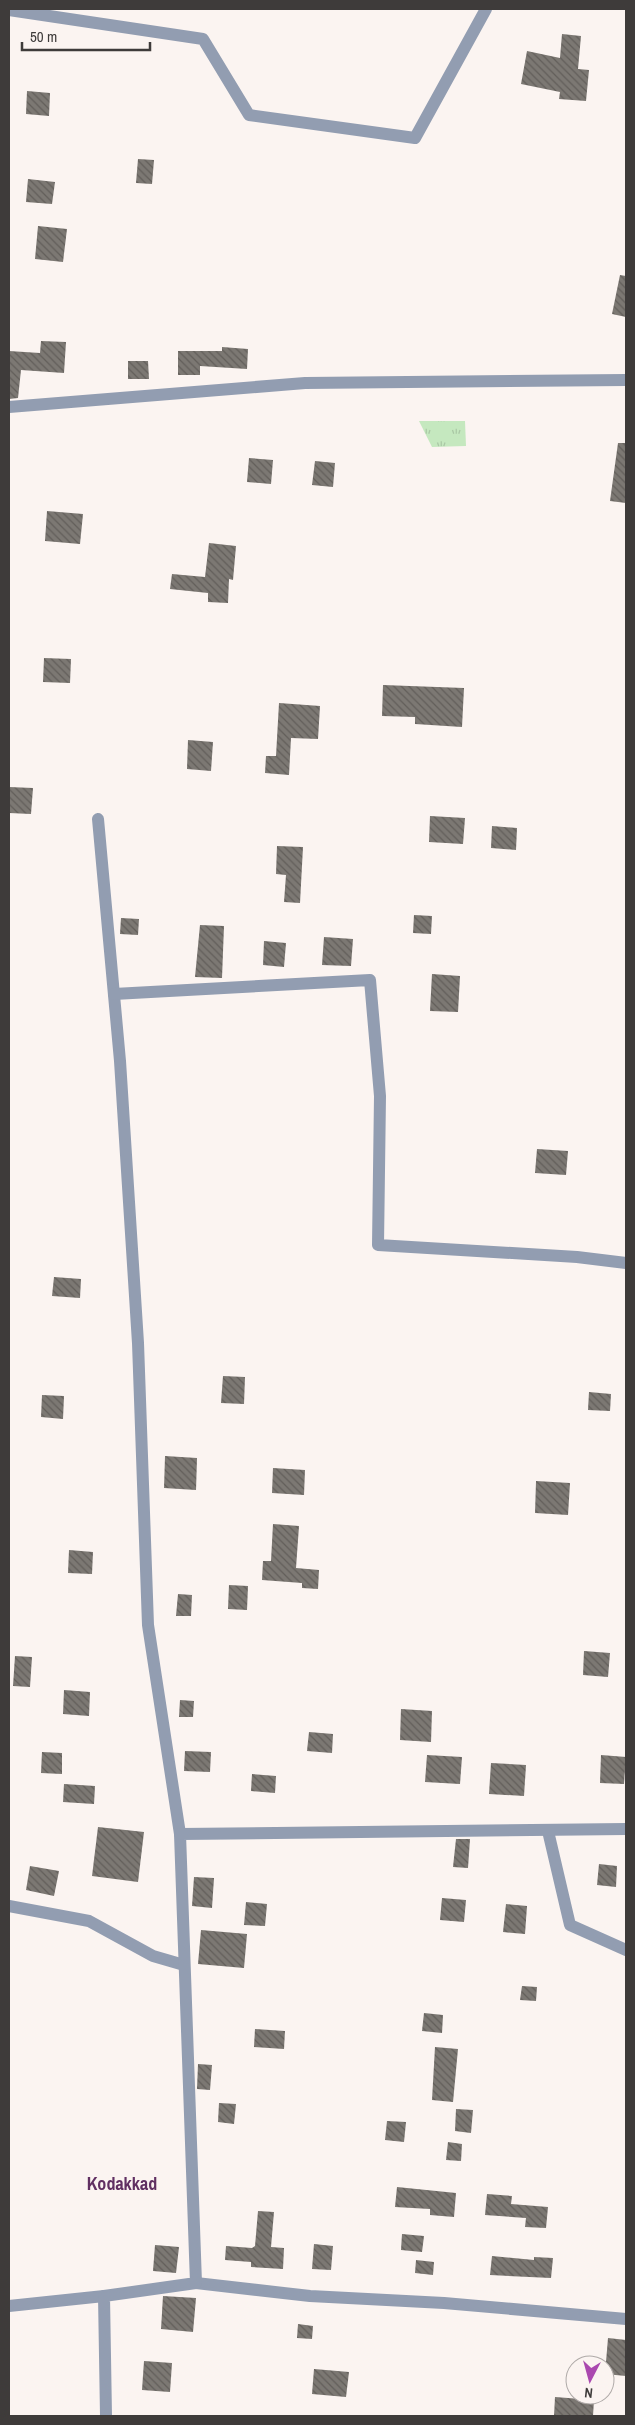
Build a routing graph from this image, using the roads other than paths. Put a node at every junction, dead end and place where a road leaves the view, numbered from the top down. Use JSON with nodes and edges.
{"nodes":[{"id":1,"x":486,"y":9,"type":"edge"},
{"id":2,"x":9,"y":10,"type":"edge"},
{"id":3,"x":626,"y":380,"type":"edge"},
{"id":4,"x":9,"y":408,"type":"edge"},
{"id":5,"x":98,"y":820,"type":"dead end"},
{"id":6,"x":114,"y":994,"type":"junction"},
{"id":7,"x":626,"y":1263,"type":"edge"},
{"id":8,"x":626,"y":1829,"type":"edge"},
{"id":9,"x":548,"y":1831,"type":"junction"},
{"id":10,"x":180,"y":1834,"type":"junction"},
{"id":11,"x":9,"y":1906,"type":"edge"},
{"id":12,"x":626,"y":1950,"type":"edge"},
{"id":13,"x":184,"y":1965,"type":"junction"},
{"id":14,"x":196,"y":2283,"type":"junction"},
{"id":15,"x":104,"y":2296,"type":"junction"},
{"id":16,"x":9,"y":2306,"type":"edge"},
{"id":17,"x":626,"y":2319,"type":"edge"},
{"id":18,"x":106,"y":2416,"type":"edge"}],
"edges":[{"from":1,"to":2,"type":"street"},
{"from":3,"to":4,"type":"street"},
{"from":5,"to":6,"type":"street"},
{"from":6,"to":7,"type":"street"},
{"from":6,"to":10,"type":"street"},
{"from":8,"to":9,"type":"street"},
{"from":9,"to":10,"type":"street"},
{"from":9,"to":12,"type":"street"},
{"from":10,"to":13,"type":"street"},
{"from":11,"to":13,"type":"street"},
{"from":13,"to":14,"type":"street"},
{"from":14,"to":15,"type":"street"},
{"from":14,"to":17,"type":"street"},
{"from":15,"to":16,"type":"street"},
{"from":15,"to":18,"type":"street"}]}
